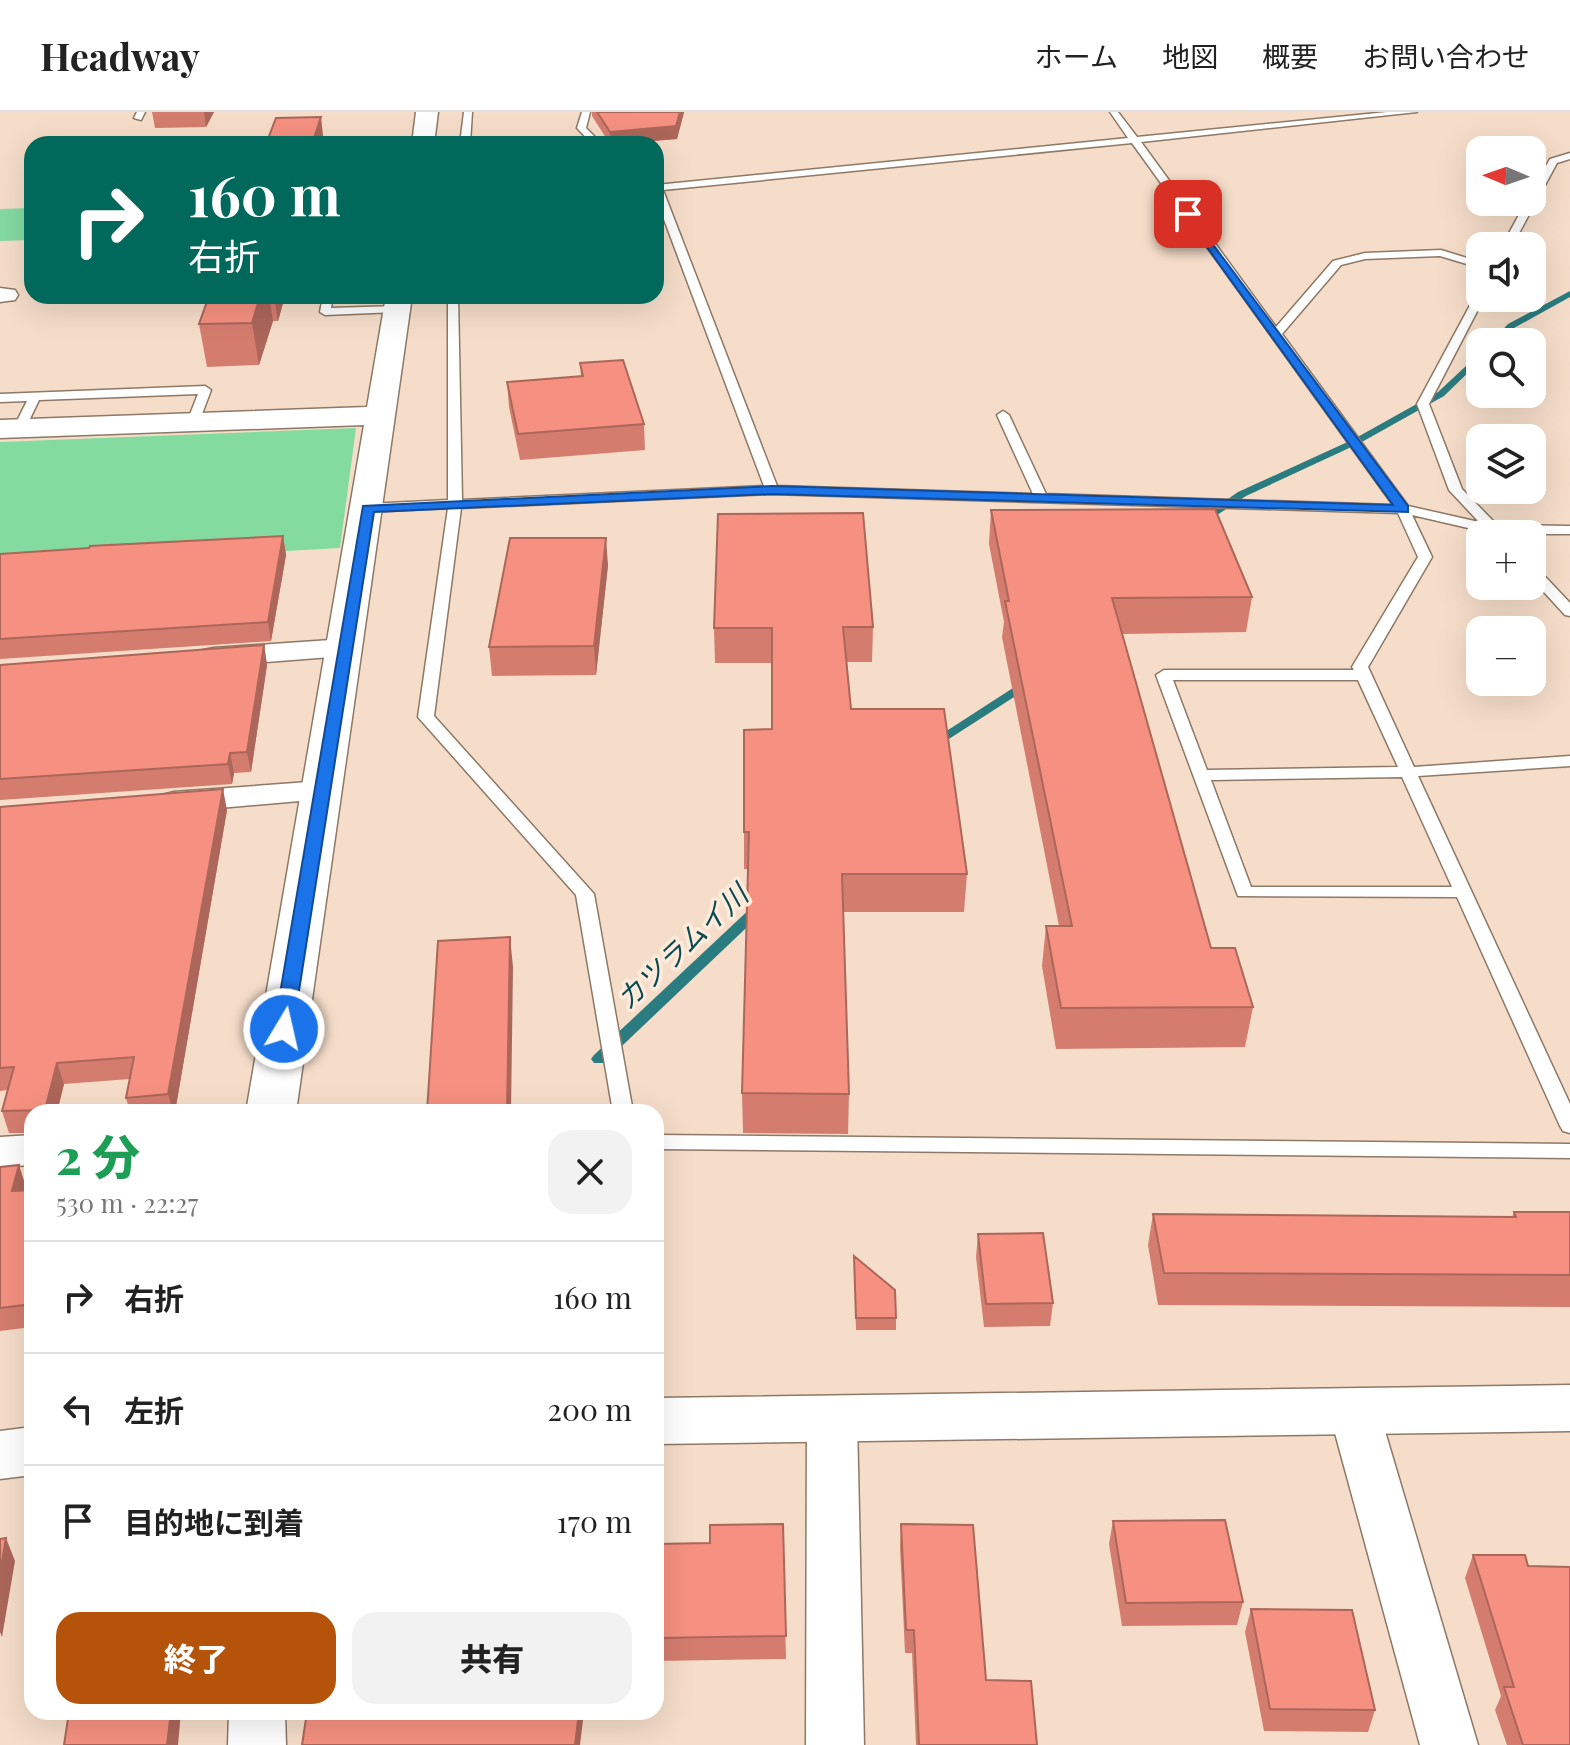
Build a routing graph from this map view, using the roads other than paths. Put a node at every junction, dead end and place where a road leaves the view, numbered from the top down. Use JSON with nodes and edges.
{"nodes":[{"id":1,"x":427,"y":112,"type":"edge"},
{"id":2,"x":468,"y":112,"type":"edge"},
{"id":3,"x":586,"y":112,"type":"edge"},
{"id":4,"x":1114,"y":112,"type":"edge"},
{"id":5,"x":1413,"y":112,"type":"edge"},
{"id":6,"x":424,"y":136,"type":"edge"},
{"id":7,"x":466,"y":136,"type":"edge"},
{"id":8,"x":589,"y":136,"type":"edge"},
{"id":9,"x":1135,"y":142,"type":"junction"},
{"id":10,"x":1570,"y":156,"type":"edge"},
{"id":11,"x":1546,"y":174,"type":"edge"},
{"id":12,"x":664,"y":187,"type":"edge"},
{"id":13,"x":664,"y":206,"type":"edge"},
{"id":14,"x":1466,"y":261,"type":"edge"},
{"id":15,"x":326,"y":304,"type":"edge"},
{"id":16,"x":390,"y":304,"type":"edge"},
{"id":17,"x":398,"y":304,"type":"edge"},
{"id":18,"x":453,"y":304,"type":"edge"},
{"id":19,"x":1472,"y":312,"type":"edge"},
{"id":20,"x":1276,"y":334,"type":"junction"},
{"id":21,"x":35,"y":396,"type":"junction"},
{"id":22,"x":0,"y":398,"type":"edge"},
{"id":23,"x":381,"y":415,"type":"junction"},
{"id":24,"x":1003,"y":415,"type":"dead end"},
{"id":25,"x":193,"y":422,"type":"junction"},
{"id":26,"x":10,"y":429,"type":"edge"},
{"id":27,"x":772,"y":490,"type":"junction"},
{"id":28,"x":1041,"y":498,"type":"junction"},
{"id":29,"x":455,"y":504,"type":"junction"},
{"id":30,"x":368,"y":508,"type":"junction"},
{"id":31,"x":1403,"y":509,"type":"junction"},
{"id":32,"x":1485,"y":520,"type":"edge"},
{"id":33,"x":1466,"y":524,"type":"edge"},
{"id":34,"x":1546,"y":530,"type":"edge"},
{"id":35,"x":1570,"y":530,"type":"edge"},
{"id":36,"x":1546,"y":586,"type":"edge"},
{"id":37,"x":1570,"y":612,"type":"edge"},
{"id":38,"x":345,"y":648,"type":"junction"},
{"id":39,"x":188,"y":659,"type":"edge"},
{"id":40,"x":1364,"y":675,"type":"junction"},
{"id":41,"x":1570,"y":761,"type":"edge"},
{"id":42,"x":1408,"y":772,"type":"junction"},
{"id":43,"x":1201,"y":775,"type":"junction"},
{"id":44,"x":322,"y":791,"type":"junction"},
{"id":45,"x":138,"y":804,"type":"edge"},
{"id":46,"x":1463,"y":892,"type":"junction"},
{"id":47,"x":272,"y":1104,"type":"edge"},
{"id":48,"x":622,"y":1104,"type":"edge"},
{"id":49,"x":1570,"y":1126,"type":"edge"},
{"id":50,"x":664,"y":1142,"type":"edge"},
{"id":51,"x":24,"y":1150,"type":"edge"},
{"id":52,"x":1570,"y":1151,"type":"edge"},
{"id":53,"x":0,"y":1152,"type":"edge"},
{"id":54,"x":1570,"y":1408,"type":"edge"},
{"id":55,"x":1354,"y":1411,"type":"junction"},
{"id":56,"x":832,"y":1419,"type":"junction"},
{"id":57,"x":664,"y":1421,"type":"edge"},
{"id":58,"x":24,"y":1452,"type":"edge"},
{"id":59,"x":0,"y":1455,"type":"edge"},
{"id":60,"x":257,"y":1720,"type":"edge"},
{"id":61,"x":257,"y":1745,"type":"edge"},
{"id":62,"x":835,"y":1745,"type":"edge"},
{"id":63,"x":1449,"y":1745,"type":"edge"}],
"edges":[{"from":1,"to":6,"type":"street"},
{"from":2,"to":7,"type":"lane"},
{"from":3,"to":8,"type":"lane"},
{"from":4,"to":9,"type":"lane"},
{"from":5,"to":9,"type":"lane"},
{"from":9,"to":12,"type":"lane"},
{"from":9,"to":20,"type":"lane"},
{"from":10,"to":11,"type":"lane"},
{"from":13,"to":27,"type":"lane"},
{"from":14,"to":20,"type":"lane"},
{"from":15,"to":16,"type":"lane"},
{"from":17,"to":23,"type":"street"},
{"from":18,"to":29,"type":"lane"},
{"from":19,"to":32,"type":"lane"},
{"from":20,"to":31,"type":"lane"},
{"from":21,"to":22,"type":"lane"},
{"from":21,"to":25,"type":"lane"},
{"from":21,"to":26,"type":"lane"},
{"from":23,"to":25,"type":"street"},
{"from":23,"to":30,"type":"street"},
{"from":24,"to":28,"type":"lane"},
{"from":25,"to":26,"type":"street"},
{"from":27,"to":28,"type":"lane"},
{"from":27,"to":29,"type":"lane"},
{"from":28,"to":31,"type":"lane"},
{"from":29,"to":30,"type":"lane"},
{"from":29,"to":48,"type":"lane"},
{"from":30,"to":38,"type":"street"},
{"from":31,"to":33,"type":"lane"},
{"from":31,"to":40,"type":"lane"},
{"from":34,"to":35,"type":"lane"},
{"from":36,"to":37,"type":"lane"},
{"from":38,"to":39,"type":"street"},
{"from":38,"to":44,"type":"street"},
{"from":40,"to":42,"type":"lane"},
{"from":40,"to":43,"type":"lane"},
{"from":41,"to":42,"type":"lane"},
{"from":42,"to":43,"type":"lane"},
{"from":42,"to":46,"type":"lane"},
{"from":43,"to":46,"type":"lane"},
{"from":44,"to":45,"type":"street"},
{"from":44,"to":47,"type":"street"},
{"from":46,"to":49,"type":"lane"},
{"from":50,"to":52,"type":"lane"},
{"from":51,"to":53,"type":"street"},
{"from":54,"to":55,"type":"street"},
{"from":55,"to":56,"type":"street"},
{"from":55,"to":63,"type":"street"},
{"from":56,"to":57,"type":"street"},
{"from":56,"to":62,"type":"street"},
{"from":58,"to":59,"type":"street"},
{"from":60,"to":61,"type":"street"}]}
